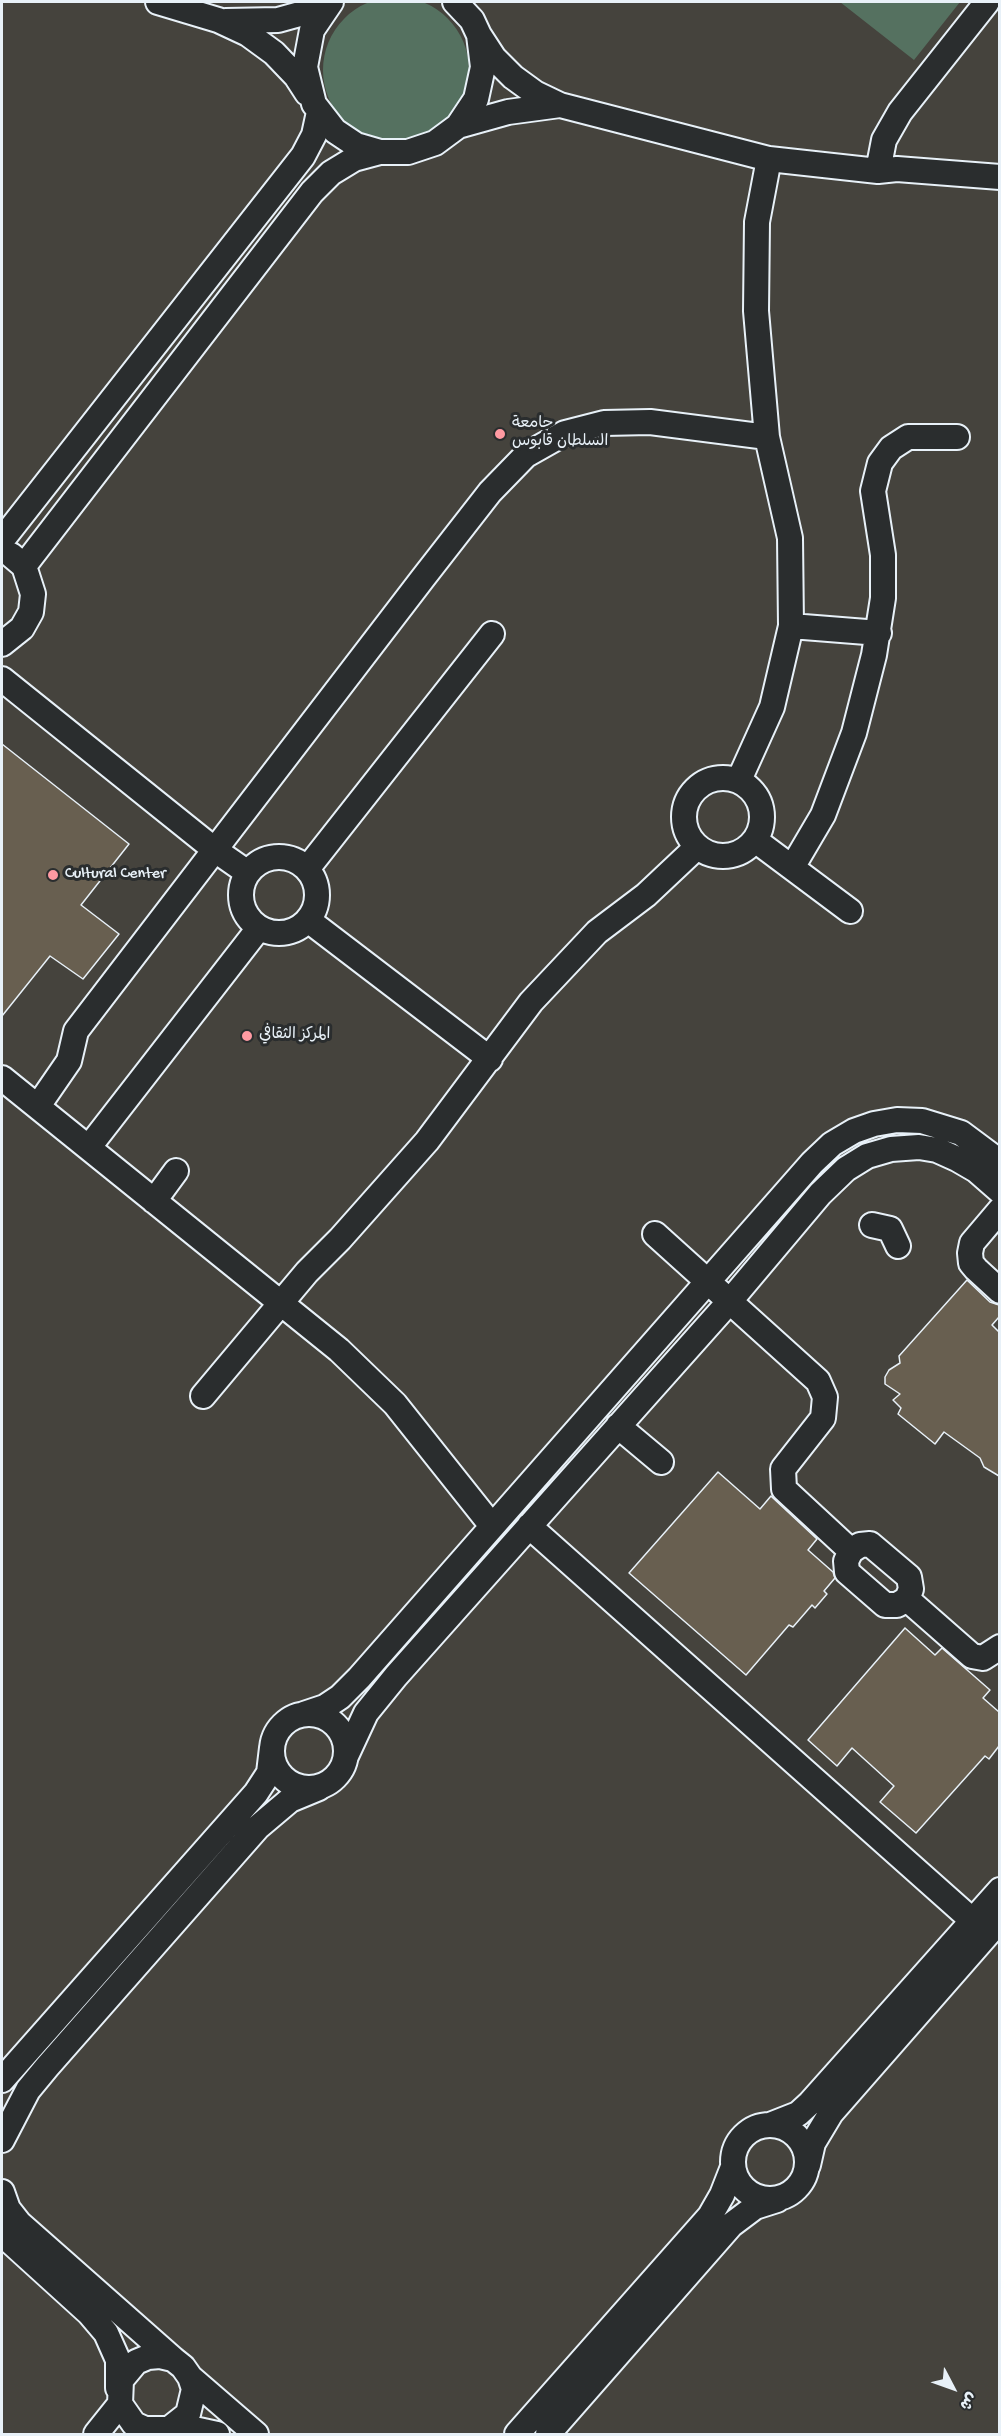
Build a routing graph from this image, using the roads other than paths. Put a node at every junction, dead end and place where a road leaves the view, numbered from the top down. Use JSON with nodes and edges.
{"nodes":[{"id":1,"x":158,"y":2,"type":"edge"},
{"id":2,"x":329,"y":2,"type":"edge"},
{"id":3,"x":455,"y":2,"type":"edge"},
{"id":4,"x":987,"y":2,"type":"edge"},
{"id":5,"x":476,"y":19,"type":"edge"},
{"id":6,"x":218,"y":20,"type":"junction"},
{"id":7,"x":560,"y":105,"type":"junction"},
{"id":8,"x":316,"y":108,"type":"junction"},
{"id":9,"x":458,"y":126,"type":"junction"},
{"id":10,"x":380,"y":152,"type":"junction"},
{"id":11,"x":769,"y":159,"type":"junction"},
{"id":12,"x":878,"y":171,"type":"junction"},
{"id":13,"x":999,"y":177,"type":"edge"},
{"id":14,"x":999,"y":191,"type":"edge"},
{"id":15,"x":261,"y":210,"type":"junction"},
{"id":16,"x":285,"y":228,"type":"junction"},
{"id":17,"x":138,"y":368,"type":"junction"},
{"id":18,"x":162,"y":387,"type":"junction"},
{"id":19,"x":83,"y":437,"type":"junction"},
{"id":20,"x":767,"y":437,"type":"junction"},
{"id":21,"x":957,"y":438,"type":"dead end"},
{"id":22,"x":108,"y":456,"type":"junction"},
{"id":23,"x":2,"y":540,"type":"edge"},
{"id":24,"x":2,"y":549,"type":"edge"},
{"id":25,"x":24,"y":566,"type":"junction"},
{"id":26,"x":791,"y":626,"type":"junction"},
{"id":27,"x":879,"y":633,"type":"junction"},
{"id":28,"x":492,"y":634,"type":"dead end"},
{"id":29,"x":2,"y":644,"type":"edge"},
{"id":30,"x":2,"y":679,"type":"edge"},
{"id":31,"x":739,"y":780,"type":"junction"},
{"id":32,"x":755,"y":840,"type":"junction"},
{"id":33,"x":697,"y":847,"type":"junction"},
{"id":34,"x":215,"y":850,"type":"junction"},
{"id":35,"x":792,"y":866,"type":"junction"},
{"id":36,"x":307,"y":869,"type":"junction"},
{"id":37,"x":248,"y":873,"type":"junction"},
{"id":38,"x":849,"y":911,"type":"dead end"},
{"id":39,"x":308,"y":920,"type":"junction"},
{"id":40,"x":259,"y":928,"type":"junction"},
{"id":41,"x":490,"y":1059,"type":"junction"},
{"id":42,"x":2,"y":1078,"type":"edge"},
{"id":43,"x":38,"y":1106,"type":"junction"},
{"id":44,"x":88,"y":1148,"type":"junction"},
{"id":45,"x":999,"y":1162,"type":"edge"},
{"id":46,"x":176,"y":1171,"type":"dead end"},
{"id":47,"x":999,"y":1191,"type":"edge"},
{"id":48,"x":154,"y":1201,"type":"junction"},
{"id":49,"x":999,"y":1210,"type":"edge"},
{"id":50,"x":872,"y":1225,"type":"dead end"},
{"id":51,"x":655,"y":1234,"type":"dead end"},
{"id":52,"x":898,"y":1246,"type":"dead end"},
{"id":53,"x":708,"y":1281,"type":"junction"},
{"id":54,"x":999,"y":1291,"type":"edge"},
{"id":55,"x":730,"y":1301,"type":"junction"},
{"id":56,"x":282,"y":1304,"type":"junction"},
{"id":57,"x":202,"y":1396,"type":"dead end"},
{"id":58,"x":618,"y":1426,"type":"junction"},
{"id":59,"x":661,"y":1462,"type":"dead end"},
{"id":60,"x":492,"y":1526,"type":"junction"},
{"id":61,"x":529,"y":1526,"type":"junction"},
{"id":62,"x":851,"y":1551,"type":"junction"},
{"id":63,"x":906,"y":1599,"type":"junction"},
{"id":64,"x":999,"y":1647,"type":"edge"},
{"id":65,"x":304,"y":1714,"type":"junction"},
{"id":66,"x":272,"y":1748,"type":"junction"},
{"id":67,"x":346,"y":1756,"type":"junction"},
{"id":68,"x":319,"y":1788,"type":"junction"},
{"id":69,"x":999,"y":1890,"type":"edge"},
{"id":70,"x":999,"y":1920,"type":"edge"},
{"id":71,"x":973,"y":1921,"type":"junction"},
{"id":72,"x":2,"y":2080,"type":"edge"},
{"id":73,"x":770,"y":2125,"type":"junction"},
{"id":74,"x":2,"y":2140,"type":"edge"},
{"id":75,"x":808,"y":2165,"type":"junction"},
{"id":76,"x":733,"y":2166,"type":"junction"},
{"id":77,"x":2,"y":2192,"type":"edge"},
{"id":78,"x":777,"y":2200,"type":"junction"},
{"id":79,"x":2,"y":2234,"type":"edge"},
{"id":80,"x":173,"y":2359,"type":"junction"},
{"id":81,"x":190,"y":2377,"type":"junction"},
{"id":82,"x":119,"y":2398,"type":"junction"},
{"id":83,"x":169,"y":2429,"type":"junction"},
{"id":84,"x":141,"y":2432,"type":"edge"},
{"id":85,"x":96,"y":2434,"type":"edge"},
{"id":86,"x":217,"y":2434,"type":"edge"},
{"id":87,"x":256,"y":2434,"type":"edge"},
{"id":88,"x":517,"y":2434,"type":"edge"},
{"id":89,"x":548,"y":2434,"type":"edge"}],
"edges":[{"from":1,"to":6,"type":"lane"},
{"from":2,"to":6,"type":"lane"},
{"from":2,"to":8,"type":"lane"},
{"from":3,"to":5,"type":"lane"},
{"from":4,"to":12,"type":"lane"},
{"from":5,"to":7,"type":"lane"},
{"from":5,"to":9,"type":"lane"},
{"from":6,"to":8,"type":"lane"},
{"from":7,"to":9,"type":"lane"},
{"from":7,"to":11,"type":"lane"},
{"from":8,"to":10,"type":"lane"},
{"from":8,"to":15,"type":"lane"},
{"from":9,"to":10,"type":"lane"},
{"from":10,"to":16,"type":"lane"},
{"from":11,"to":12,"type":"lane"},
{"from":11,"to":20,"type":"lane"},
{"from":12,"to":13,"type":"lane"},
{"from":12,"to":14,"type":"lane"},
{"from":15,"to":16,"type":"lane"},
{"from":15,"to":17,"type":"lane"},
{"from":16,"to":18,"type":"lane"},
{"from":17,"to":18,"type":"lane"},
{"from":17,"to":19,"type":"lane"},
{"from":18,"to":22,"type":"lane"},
{"from":19,"to":22,"type":"lane"},
{"from":19,"to":23,"type":"lane"},
{"from":20,"to":26,"type":"lane"},
{"from":20,"to":34,"type":"lane"},
{"from":21,"to":27,"type":"lane"},
{"from":22,"to":25,"type":"lane"},
{"from":24,"to":25,"type":"lane"},
{"from":25,"to":29,"type":"lane"},
{"from":26,"to":27,"type":"lane"},
{"from":26,"to":31,"type":"lane"},
{"from":27,"to":35,"type":"lane"},
{"from":28,"to":36,"type":"lane"},
{"from":30,"to":34,"type":"lane"},
{"from":31,"to":32,"type":"lane"},
{"from":31,"to":33,"type":"lane"},
{"from":32,"to":33,"type":"lane"},
{"from":32,"to":35,"type":"lane"},
{"from":33,"to":41,"type":"lane"},
{"from":34,"to":37,"type":"lane"},
{"from":34,"to":43,"type":"lane"},
{"from":35,"to":38,"type":"lane"},
{"from":36,"to":37,"type":"lane"},
{"from":36,"to":39,"type":"lane"},
{"from":37,"to":40,"type":"lane"},
{"from":39,"to":40,"type":"lane"},
{"from":39,"to":41,"type":"lane"},
{"from":40,"to":44,"type":"lane"},
{"from":41,"to":56,"type":"lane"},
{"from":42,"to":43,"type":"lane"},
{"from":43,"to":44,"type":"lane"},
{"from":44,"to":48,"type":"lane"},
{"from":45,"to":53,"type":"lane"},
{"from":46,"to":48,"type":"lane"},
{"from":47,"to":55,"type":"lane"},
{"from":48,"to":56,"type":"lane"},
{"from":49,"to":54,"type":"lane"},
{"from":50,"to":52,"type":"lane"},
{"from":51,"to":53,"type":"lane"},
{"from":53,"to":55,"type":"lane"},
{"from":53,"to":60,"type":"lane"},
{"from":55,"to":58,"type":"lane"},
{"from":55,"to":62,"type":"lane"},
{"from":56,"to":57,"type":"lane"},
{"from":56,"to":60,"type":"lane"},
{"from":58,"to":59,"type":"lane"},
{"from":58,"to":61,"type":"lane"},
{"from":60,"to":65,"type":"lane"},
{"from":61,"to":67,"type":"lane"},
{"from":61,"to":71,"type":"lane"},
{"from":62,"to":63,"type":"lane"},
{"from":62,"to":63,"type":"lane"},
{"from":63,"to":64,"type":"lane"},
{"from":65,"to":66,"type":"lane"},
{"from":65,"to":67,"type":"lane"},
{"from":66,"to":68,"type":"lane"},
{"from":66,"to":72,"type":"lane"},
{"from":67,"to":68,"type":"lane"},
{"from":68,"to":74,"type":"lane"},
{"from":69,"to":71,"type":"lane"},
{"from":70,"to":75,"type":"lane"},
{"from":71,"to":73,"type":"lane"},
{"from":73,"to":75,"type":"lane"},
{"from":73,"to":76,"type":"lane"},
{"from":75,"to":78,"type":"lane"},
{"from":76,"to":78,"type":"lane"},
{"from":76,"to":88,"type":"lane"},
{"from":77,"to":80,"type":"lane"},
{"from":78,"to":89,"type":"lane"},
{"from":79,"to":82,"type":"lane"},
{"from":80,"to":81,"type":"lane"},
{"from":80,"to":82,"type":"lane"},
{"from":81,"to":83,"type":"lane"},
{"from":81,"to":87,"type":"lane"},
{"from":82,"to":84,"type":"lane"},
{"from":82,"to":85,"type":"lane"},
{"from":83,"to":84,"type":"lane"},
{"from":83,"to":86,"type":"lane"}]}
